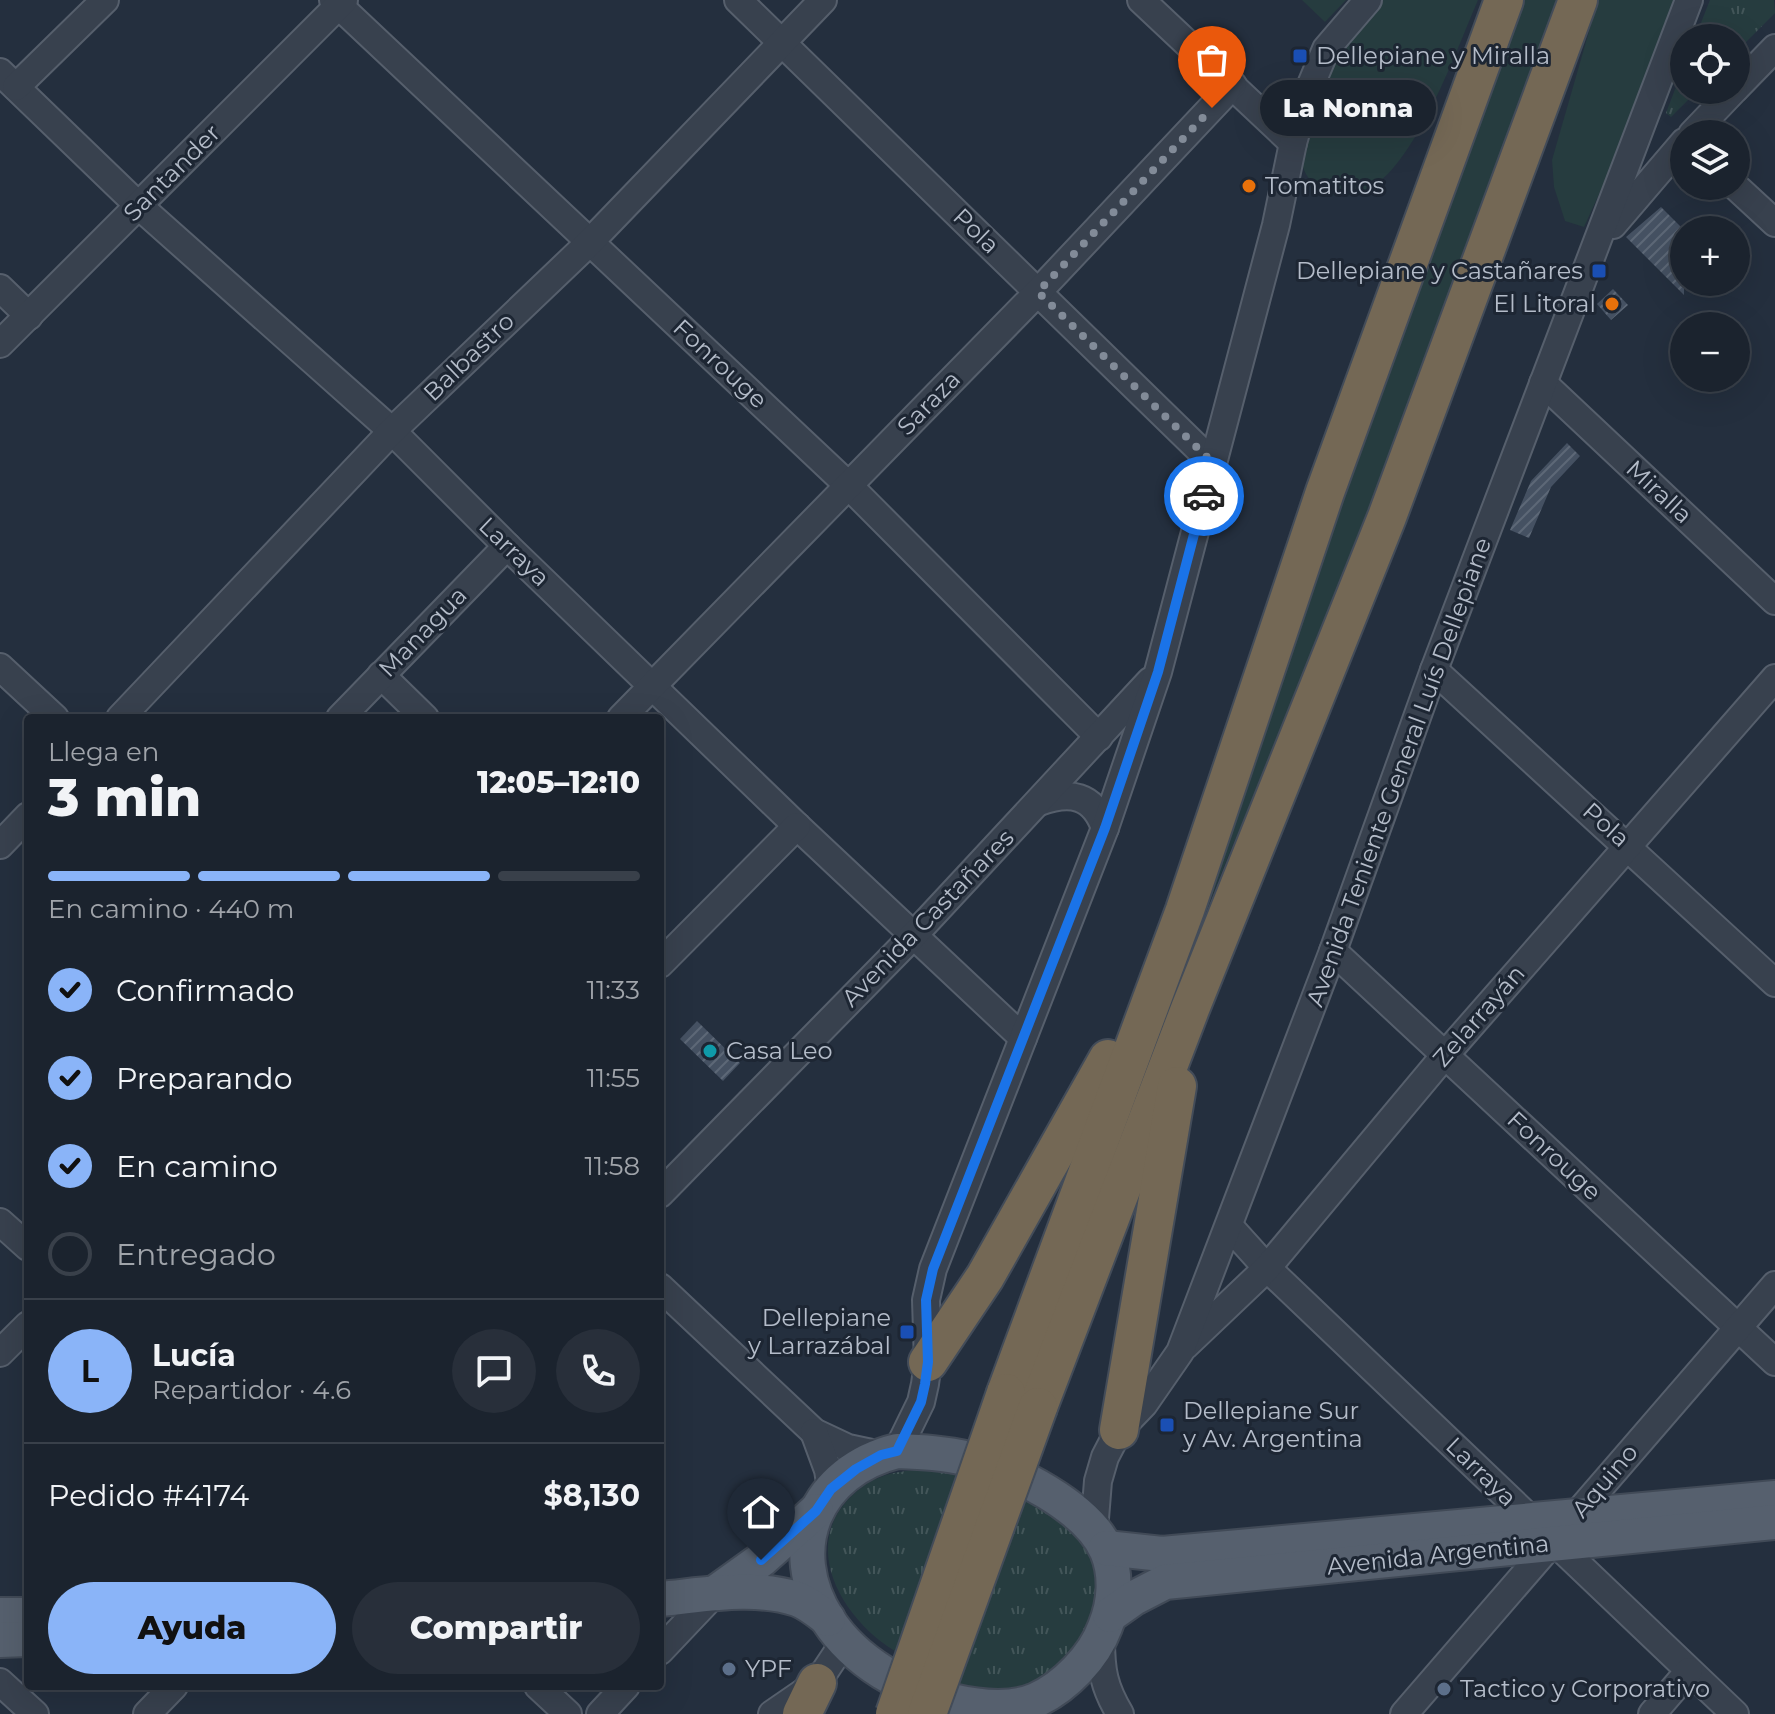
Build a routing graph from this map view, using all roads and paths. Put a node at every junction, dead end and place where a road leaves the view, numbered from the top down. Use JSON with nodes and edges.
{"nodes":[{"id":1,"x":105,"y":0,"type":"edge"},
{"id":2,"x":738,"y":0,"type":"edge"},
{"id":3,"x":823,"y":0,"type":"edge"},
{"id":4,"x":1141,"y":0,"type":"edge"},
{"id":5,"x":1368,"y":0,"type":"edge"},
{"id":6,"x":1504,"y":0,"type":"edge"},
{"id":7,"x":1578,"y":0,"type":"edge"},
{"id":8,"x":1689,"y":0,"type":"edge"},
{"id":9,"x":339,"y":2,"type":"edge"},
{"id":10,"x":782,"y":42,"type":"junction"},
{"id":11,"x":1775,"y":48,"type":"edge"},
{"id":12,"x":1750,"y":74,"type":"edge"},
{"id":13,"x":8,"y":80,"type":"edge"},
{"id":14,"x":1233,"y":85,"type":"junction"},
{"id":15,"x":1721,"y":104,"type":"edge"},
{"id":16,"x":1705,"y":120,"type":"edge"},
{"id":17,"x":1642,"y":129,"type":"junction"},
{"id":18,"x":1670,"y":137,"type":"edge"},
{"id":19,"x":1293,"y":143,"type":"junction"},
{"id":20,"x":1670,"y":157,"type":"edge"},
{"id":21,"x":1750,"y":200,"type":"edge"},
{"id":22,"x":139,"y":206,"type":"junction"},
{"id":23,"x":1775,"y":223,"type":"edge"},
{"id":24,"x":590,"y":242,"type":"junction"},
{"id":25,"x":1595,"y":245,"type":"junction"},
{"id":26,"x":0,"y":288,"type":"edge"},
{"id":27,"x":1038,"y":292,"type":"junction"},
{"id":28,"x":29,"y":316,"type":"junction"},
{"id":29,"x":0,"y":344,"type":"edge"},
{"id":30,"x":1543,"y":383,"type":"junction"},
{"id":31,"x":392,"y":431,"type":"junction"},
{"id":32,"x":1213,"y":463,"type":"junction"},
{"id":33,"x":848,"y":485,"type":"junction"},
{"id":34,"x":507,"y":546,"type":"junction"},
{"id":35,"x":1775,"y":601,"type":"edge"},
{"id":36,"x":0,"y":667,"type":"edge"},
{"id":37,"x":1434,"y":670,"type":"junction"},
{"id":38,"x":1158,"y":672,"type":"junction"},
{"id":39,"x":381,"y":675,"type":"junction"},
{"id":40,"x":1775,"y":678,"type":"edge"},
{"id":41,"x":652,"y":686,"type":"junction"},
{"id":42,"x":51,"y":714,"type":"edge"},
{"id":43,"x":124,"y":714,"type":"edge"},
{"id":44,"x":344,"y":714,"type":"edge"},
{"id":45,"x":421,"y":714,"type":"edge"},
{"id":46,"x":625,"y":714,"type":"edge"},
{"id":47,"x":1099,"y":737,"type":"junction"},
{"id":48,"x":1039,"y":802,"type":"junction"},
{"id":49,"x":24,"y":820,"type":"edge"},
{"id":50,"x":797,"y":826,"type":"junction"},
{"id":51,"x":1105,"y":828,"type":"junction"},
{"id":52,"x":0,"y":845,"type":"edge"},
{"id":53,"x":1627,"y":845,"type":"junction"},
{"id":54,"x":1185,"y":910,"type":"junction"},
{"id":55,"x":913,"y":936,"type":"junction"},
{"id":56,"x":1333,"y":951,"type":"junction"},
{"id":57,"x":664,"y":960,"type":"edge"},
{"id":58,"x":1775,"y":983,"type":"edge"},
{"id":59,"x":1190,"y":1009,"type":"junction"},
{"id":60,"x":1023,"y":1038,"type":"junction"},
{"id":61,"x":1445,"y":1055,"type":"junction"},
{"id":62,"x":664,"y":1190,"type":"edge"},
{"id":63,"x":0,"y":1222,"type":"edge"},
{"id":64,"x":1229,"y":1226,"type":"junction"},
{"id":65,"x":24,"y":1243,"type":"edge"},
{"id":66,"x":1267,"y":1268,"type":"junction"},
{"id":67,"x":1775,"y":1285,"type":"edge"},
{"id":68,"x":664,"y":1291,"type":"edge"},
{"id":69,"x":1738,"y":1326,"type":"junction"},
{"id":70,"x":24,"y":1329,"type":"edge"},
{"id":71,"x":1180,"y":1352,"type":"junction"},
{"id":72,"x":0,"y":1353,"type":"edge"},
{"id":73,"x":928,"y":1362,"type":"junction"},
{"id":74,"x":1775,"y":1362,"type":"edge"},
{"id":75,"x":1022,"y":1400,"type":"junction"},
{"id":76,"x":1119,"y":1430,"type":"junction"},
{"id":77,"x":814,"y":1432,"type":"junction"},
{"id":78,"x":889,"y":1453,"type":"junction"},
{"id":79,"x":1775,"y":1498,"type":"edge"},
{"id":80,"x":823,"y":1500,"type":"junction"},
{"id":81,"x":1575,"y":1517,"type":"junction"},
{"id":82,"x":1775,"y":1522,"type":"edge"},
{"id":83,"x":1542,"y":1532,"type":"junction"},
{"id":84,"x":1100,"y":1539,"type":"junction"},
{"id":85,"x":715,"y":1593,"type":"junction"},
{"id":86,"x":664,"y":1599,"type":"edge"},
{"id":87,"x":0,"y":1615,"type":"edge"},
{"id":88,"x":24,"y":1615,"type":"edge"},
{"id":89,"x":1105,"y":1627,"type":"junction"},
{"id":90,"x":836,"y":1630,"type":"junction"},
{"id":91,"x":24,"y":1639,"type":"edge"},
{"id":92,"x":0,"y":1640,"type":"edge"},
{"id":93,"x":664,"y":1647,"type":"edge"},
{"id":94,"x":1689,"y":1671,"type":"junction"},
{"id":95,"x":0,"y":1682,"type":"edge"},
{"id":96,"x":170,"y":1690,"type":"edge"},
{"id":97,"x":542,"y":1690,"type":"edge"},
{"id":98,"x":622,"y":1690,"type":"edge"},
{"id":99,"x":809,"y":1698,"type":"edge"},
{"id":100,"x":1024,"y":1708,"type":"edge"},
{"id":101,"x":35,"y":1714,"type":"edge"},
{"id":102,"x":147,"y":1714,"type":"edge"},
{"id":103,"x":568,"y":1714,"type":"edge"},
{"id":104,"x":600,"y":1714,"type":"edge"},
{"id":105,"x":772,"y":1714,"type":"edge"},
{"id":106,"x":895,"y":1714,"type":"edge"},
{"id":107,"x":927,"y":1714,"type":"edge"},
{"id":108,"x":1120,"y":1714,"type":"edge"},
{"id":109,"x":1404,"y":1714,"type":"edge"},
{"id":110,"x":1652,"y":1714,"type":"edge"},
{"id":111,"x":1735,"y":1714,"type":"edge"}],
"edges":[{"from":1,"to":13,"type":"street"},
{"from":2,"to":10,"type":"street","name":"Pola"},
{"from":3,"to":10,"type":"street","name":"Balbastro"},
{"from":4,"to":14,"type":"street"},
{"from":5,"to":19,"type":"street"},
{"from":6,"to":54,"type":"highway"},
{"from":7,"to":59,"type":"highway"},
{"from":8,"to":17,"type":"street","name":"Avenida Teniente General Luís Dellepiane"},
{"from":9,"to":22,"type":"street","name":"Santander"},
{"from":9,"to":24,"type":"street","name":"Fonrouge"},
{"from":10,"to":24,"type":"street","name":"Balbastro"},
{"from":10,"to":27,"type":"street","name":"Pola"},
{"from":11,"to":12,"type":"street"},
{"from":13,"to":22,"type":"street","name":"Larraya"},
{"from":14,"to":19,"type":"street"},
{"from":14,"to":27,"type":"street","name":"Saraza"},
{"from":15,"to":16,"type":"street"},
{"from":17,"to":18,"type":"street"},
{"from":17,"to":25,"type":"street","name":"Avenida Teniente General Luís Dellepiane"},
{"from":19,"to":32,"type":"street"},
{"from":20,"to":25,"type":"street"},
{"from":21,"to":23,"type":"street"},
{"from":22,"to":28,"type":"street","name":"Santander"},
{"from":22,"to":31,"type":"street","name":"Larraya"},
{"from":24,"to":31,"type":"street","name":"Balbastro"},
{"from":24,"to":33,"type":"street","name":"Fonrouge"},
{"from":25,"to":30,"type":"street","name":"Avenida Teniente General Luís Dellepiane"},
{"from":26,"to":28,"type":"street"},
{"from":27,"to":32,"type":"street","name":"Pola"},
{"from":27,"to":33,"type":"street","name":"Saraza"},
{"from":28,"to":29,"type":"street","name":"Santander"},
{"from":30,"to":35,"type":"street","name":"Miralla"},
{"from":30,"to":37,"type":"street","name":"Avenida Teniente General Luís Dellepiane"},
{"from":31,"to":34,"type":"street","name":"Larraya"},
{"from":31,"to":43,"type":"street","name":"Balbastro"},
{"from":32,"to":38,"type":"street"},
{"from":33,"to":41,"type":"street","name":"Saraza"},
{"from":33,"to":47,"type":"street","name":"Fonrouge"},
{"from":34,"to":39,"type":"street","name":"Managua"},
{"from":34,"to":41,"type":"street","name":"Larraya"},
{"from":36,"to":42,"type":"street"},
{"from":37,"to":53,"type":"street","name":"Pola"},
{"from":37,"to":56,"type":"street","name":"Avenida Teniente General Luís Dellepiane"},
{"from":38,"to":47,"type":"street","name":"Avenida Castañares"},
{"from":38,"to":51,"type":"street"},
{"from":39,"to":44,"type":"street","name":"Managua"},
{"from":39,"to":45,"type":"street"},
{"from":40,"to":53,"type":"street","name":"Zelarrayán"},
{"from":41,"to":46,"type":"street","name":"Saraza"},
{"from":41,"to":50,"type":"street","name":"Larraya"},
{"from":47,"to":48,"type":"street","name":"Avenida Castañares"},
{"from":48,"to":51,"type":"street"},
{"from":48,"to":55,"type":"street","name":"Avenida Castañares"},
{"from":49,"to":52,"type":"street"},
{"from":50,"to":55,"type":"street","name":"Larraya"},
{"from":50,"to":57,"type":"street"},
{"from":51,"to":60,"type":"street"},
{"from":53,"to":58,"type":"street","name":"Pola"},
{"from":53,"to":61,"type":"street","name":"Zelarrayán"},
{"from":54,"to":73,"type":"highway"},
{"from":54,"to":75,"type":"highway"},
{"from":55,"to":60,"type":"street","name":"Larraya"},
{"from":55,"to":62,"type":"street","name":"Avenida Castañares"},
{"from":56,"to":61,"type":"street","name":"Fonrouge"},
{"from":56,"to":64,"type":"street","name":"Avenida Teniente General Luís Dellepiane"},
{"from":59,"to":75,"type":"highway"},
{"from":59,"to":76,"type":"highway"},
{"from":60,"to":73,"type":"street"},
{"from":61,"to":66,"type":"street","name":"Zelarrayán"},
{"from":61,"to":69,"type":"street","name":"Fonrouge"},
{"from":63,"to":65,"type":"street"},
{"from":64,"to":66,"type":"street","name":"Larraya"},
{"from":64,"to":71,"type":"street","name":"Avenida Teniente General Luís Dellepiane"},
{"from":66,"to":71,"type":"street","name":"Zelarrayán"},
{"from":66,"to":83,"type":"street","name":"Larraya"},
{"from":67,"to":69,"type":"street","name":"Aquino"},
{"from":68,"to":77,"type":"street"},
{"from":69,"to":74,"type":"street","name":"Fonrouge"},
{"from":69,"to":81,"type":"street","name":"Aquino"},
{"from":70,"to":72,"type":"street"},
{"from":71,"to":76,"type":"street","name":"Avenida Teniente General Luís Dellepiane"},
{"from":73,"to":78,"type":"street"},
{"from":75,"to":106,"type":"highway","bridge":true},
{"from":75,"to":107,"type":"highway","bridge":true},
{"from":76,"to":84,"type":"street","name":"Avenida Teniente General Luís Dellepiane"},
{"from":77,"to":78,"type":"street"},
{"from":77,"to":80,"type":"street"},
{"from":78,"to":80,"type":"main road"},
{"from":78,"to":84,"type":"main road"},
{"from":79,"to":81,"type":"main road","name":"Avenida Argentina"},
{"from":80,"to":85,"type":"main road"},
{"from":80,"to":90,"type":"main road"},
{"from":81,"to":83,"type":"main road","name":"Avenida Argentina"},
{"from":82,"to":83,"type":"main road","name":"Avenida Argentina"},
{"from":83,"to":84,"type":"main road","name":"Avenida Argentina"},
{"from":83,"to":89,"type":"main road","name":"Avenida Argentina"},
{"from":83,"to":94,"type":"street","name":"Larraya"},
{"from":83,"to":109,"type":"street"},
{"from":84,"to":89,"type":"main road"},
{"from":85,"to":86,"type":"main road"},
{"from":85,"to":90,"type":"main road"},
{"from":85,"to":93,"type":"street"},
{"from":87,"to":88,"type":"main road"},
{"from":89,"to":100,"type":"main road"},
{"from":89,"to":108,"type":"street"},
{"from":90,"to":99,"type":"street"},
{"from":90,"to":100,"type":"main road"},
{"from":91,"to":92,"type":"main road"},
{"from":94,"to":110,"type":"street"},
{"from":94,"to":111,"type":"street","name":"Larraya"},
{"from":95,"to":101,"type":"street"},
{"from":96,"to":102,"type":"street"},
{"from":97,"to":103,"type":"street"},
{"from":98,"to":104,"type":"street"},
{"from":99,"to":105,"type":"street"}]}
